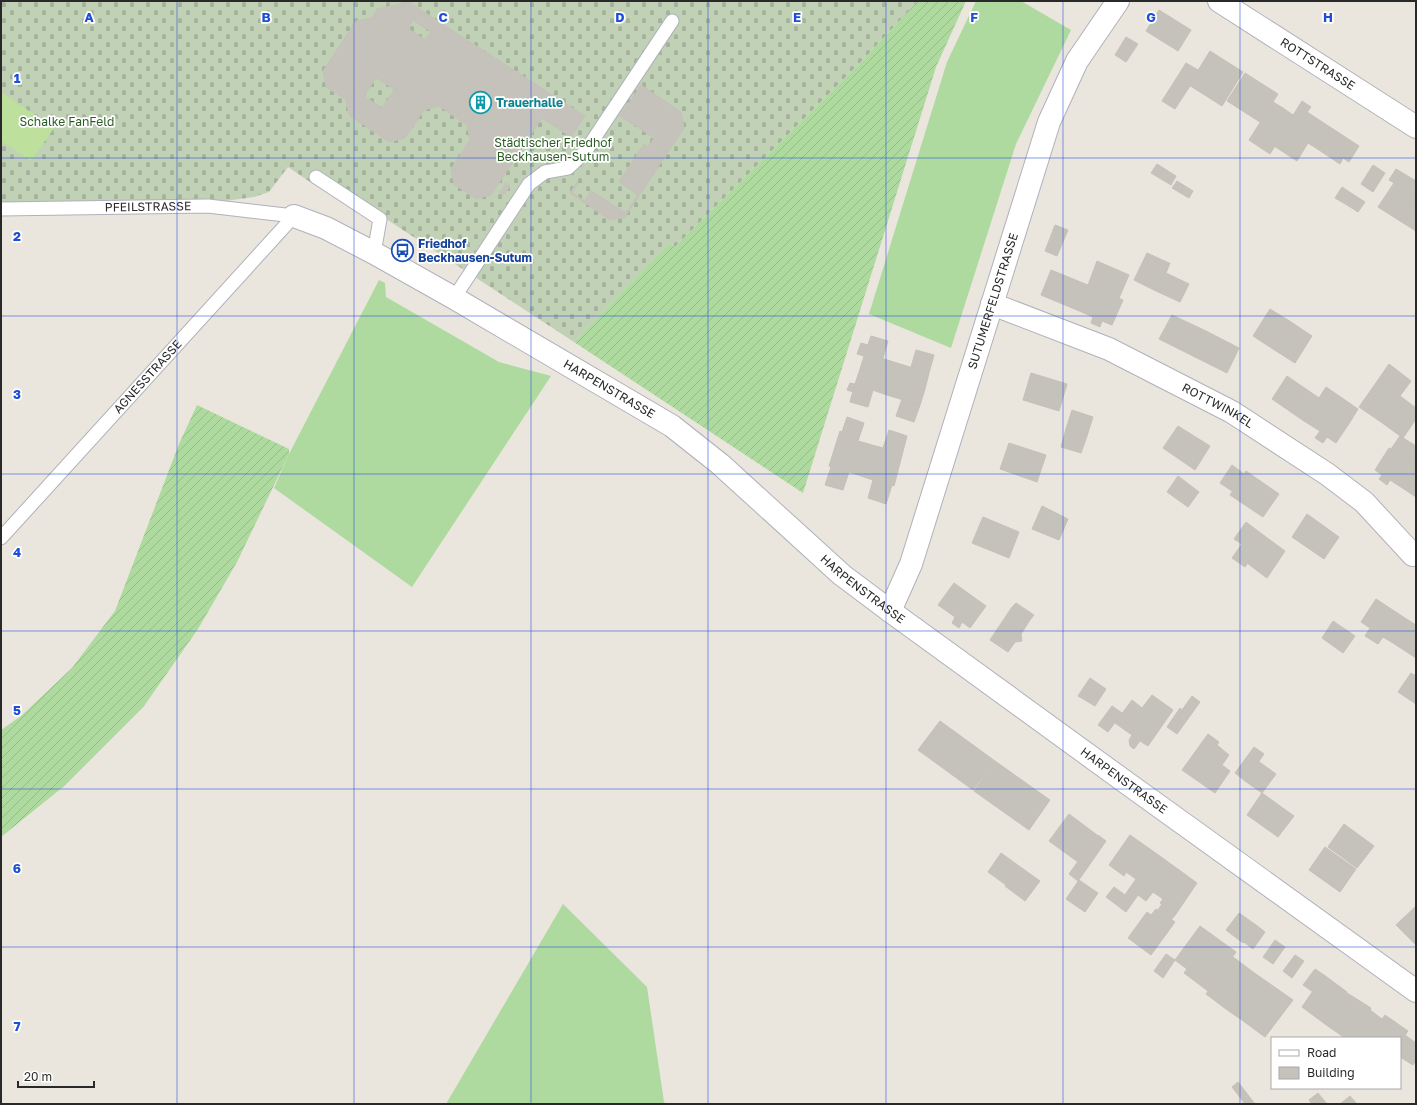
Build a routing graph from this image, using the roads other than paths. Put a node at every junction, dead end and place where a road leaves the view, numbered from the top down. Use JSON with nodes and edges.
{"nodes":[{"id":1,"x":1118,"y":1,"type":"edge"},
{"id":2,"x":1219,"y":1,"type":"edge"},
{"id":3,"x":672,"y":21,"type":"dead end"},
{"id":4,"x":1416,"y":127,"type":"edge"},
{"id":5,"x":316,"y":177,"type":"dead end"},
{"id":6,"x":1,"y":209,"type":"edge"},
{"id":7,"x":294,"y":216,"type":"junction"},
{"id":8,"x":374,"y":253,"type":"junction"},
{"id":9,"x":454,"y":298,"type":"junction"},
{"id":10,"x":992,"y":304,"type":"junction"},
{"id":11,"x":1,"y":538,"type":"edge"},
{"id":12,"x":1413,"y":555,"type":"dead end"},
{"id":13,"x":890,"y":611,"type":"junction"},
{"id":14,"x":1416,"y":991,"type":"edge"}],
"edges":[{"from":1,"to":10,"type":"street","name":"SUTUMERFELDSTRASSE"},
{"from":2,"to":4,"type":"street","name":"ROTTSTRASSE"},
{"from":3,"to":9,"type":"lane"},
{"from":5,"to":8,"type":"lane"},
{"from":6,"to":7,"type":"lane","name":"PFEILSTRASSE"},
{"from":7,"to":8,"type":"street","name":"HARPENSTRASSE"},
{"from":7,"to":11,"type":"lane","name":"AGNESSTRASSE"},
{"from":8,"to":9,"type":"street","name":"HARPENSTRASSE"},
{"from":9,"to":13,"type":"street","name":"HARPENSTRASSE"},
{"from":10,"to":12,"type":"street","name":"ROTTWINKEL"},
{"from":10,"to":13,"type":"street","name":"SUTUMERFELDSTRASSE"},
{"from":13,"to":14,"type":"street","name":"HARPENSTRASSE"}]}
